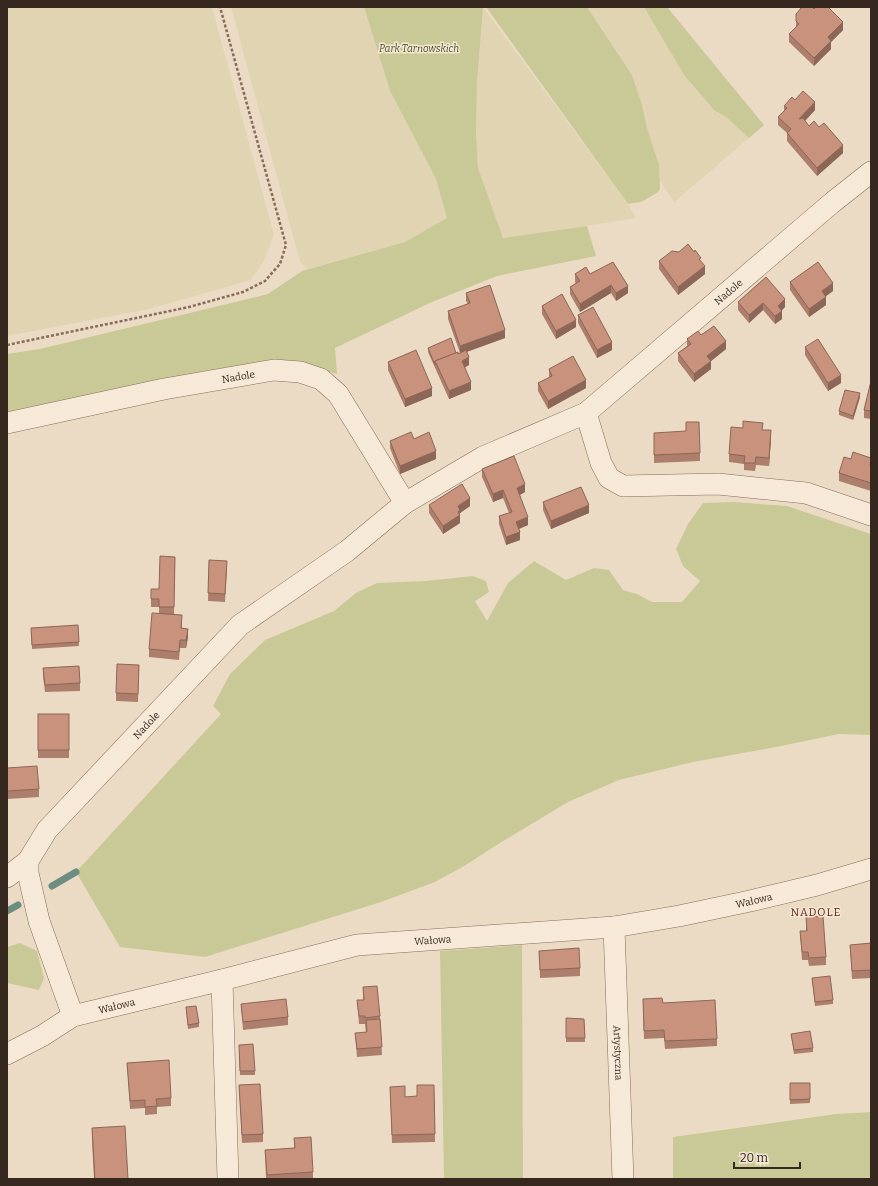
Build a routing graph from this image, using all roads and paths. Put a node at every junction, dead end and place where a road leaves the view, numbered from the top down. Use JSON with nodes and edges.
{"nodes":[{"id":1,"x":220,"y":7,"type":"edge"},
{"id":2,"x":871,"y":172,"type":"edge"},
{"id":3,"x":7,"y":345,"type":"edge"},
{"id":4,"x":586,"y":413,"type":"junction"},
{"id":5,"x":7,"y":423,"type":"edge"},
{"id":6,"x":405,"y":503,"type":"junction"},
{"id":7,"x":871,"y":515,"type":"edge"},
{"id":8,"x":28,"y":861,"type":"junction"},
{"id":9,"x":871,"y":869,"type":"edge"},
{"id":10,"x":7,"y":877,"type":"edge"},
{"id":11,"x":614,"y":927,"type":"junction"},
{"id":12,"x":222,"y":980,"type":"junction"},
{"id":13,"x":73,"y":1016,"type":"junction"},
{"id":14,"x":7,"y":1054,"type":"edge"},
{"id":15,"x":228,"y":1179,"type":"edge"},
{"id":16,"x":623,"y":1179,"type":"edge"}],
"edges":[{"from":1,"to":3,"type":"path"},
{"from":2,"to":4,"type":"street","name":"Nadole"},
{"from":4,"to":6,"type":"street","name":"Nadole"},
{"from":4,"to":7,"type":"street"},
{"from":5,"to":6,"type":"street","name":"Nadole"},
{"from":6,"to":8,"type":"street","name":"Nadole"},
{"from":8,"to":10,"type":"street"},
{"from":8,"to":13,"type":"street"},
{"from":9,"to":11,"type":"street","name":"Wałowa"},
{"from":11,"to":12,"type":"street","name":"Wałowa"},
{"from":11,"to":16,"type":"street","name":"Artystyczna"},
{"from":12,"to":13,"type":"street","name":"Wałowa"},
{"from":12,"to":15,"type":"street"},
{"from":13,"to":14,"type":"street","name":"Wałowa"}]}
